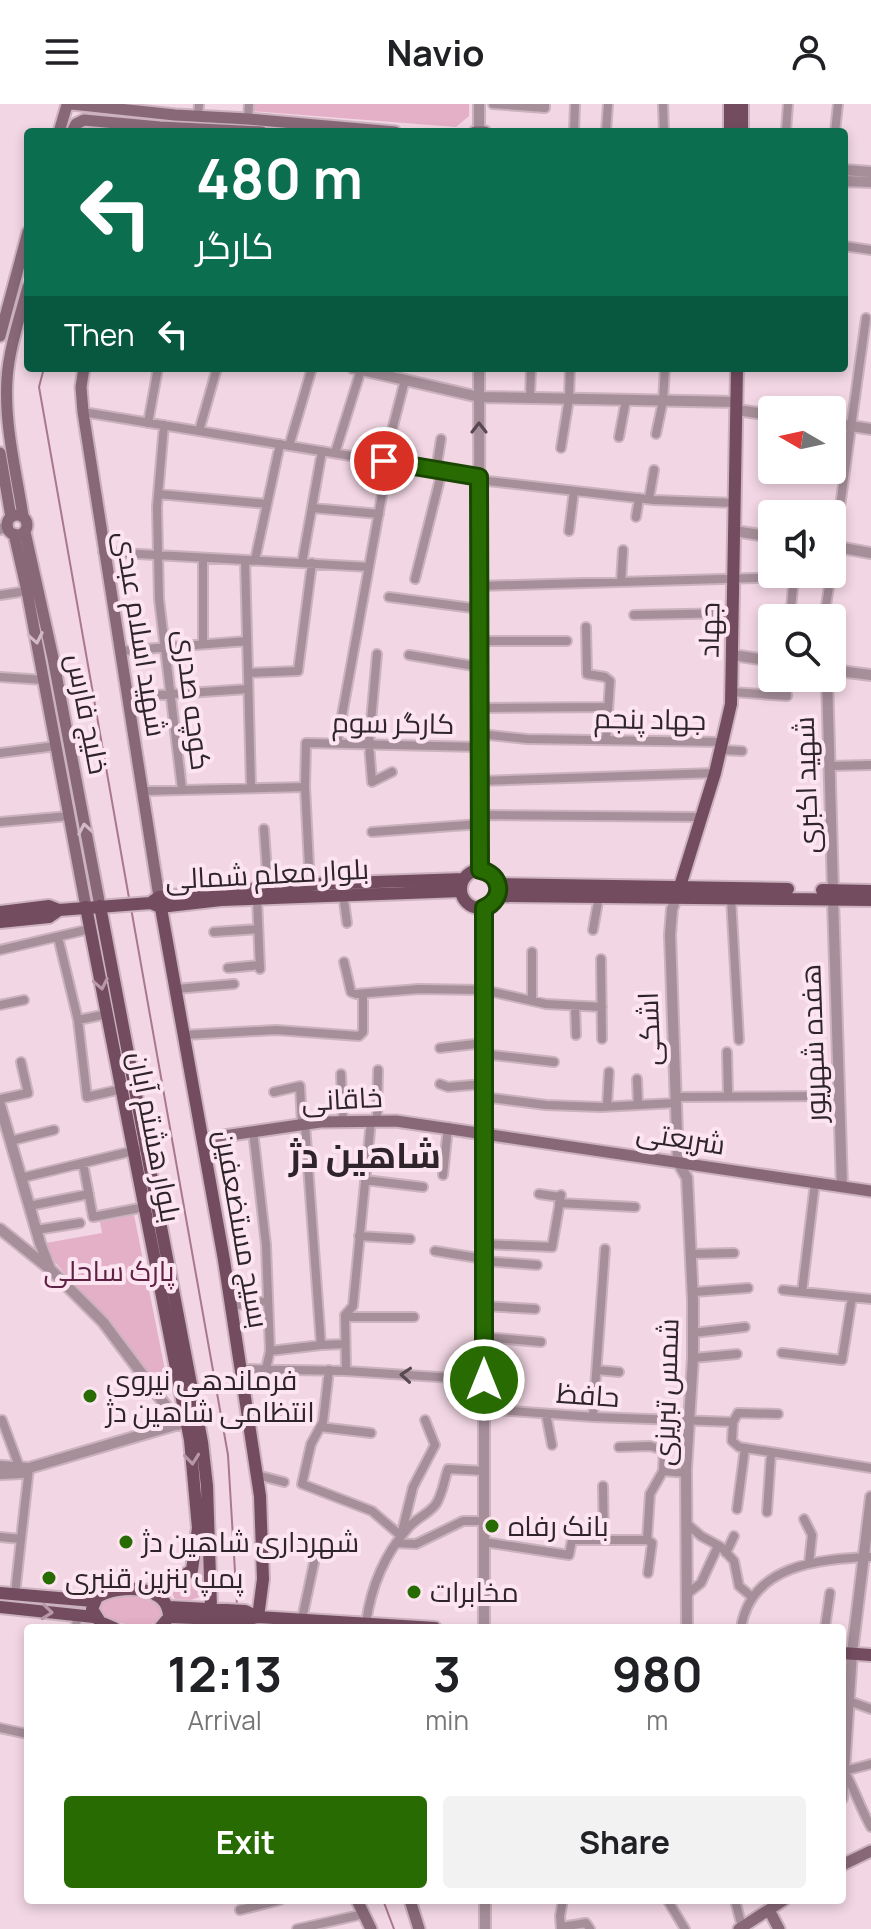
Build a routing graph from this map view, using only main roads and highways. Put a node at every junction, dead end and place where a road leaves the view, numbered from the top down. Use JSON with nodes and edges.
{"nodes":[{"id":1,"x":730,"y":104,"type":"edge"},
{"id":2,"x":742,"y":104,"type":"edge"},
{"id":3,"x":72,"y":105,"type":"edge"},
{"id":4,"x":197,"y":120,"type":"edge"},
{"id":5,"x":138,"y":127,"type":"edge"},
{"id":6,"x":61,"y":128,"type":"edge"},
{"id":7,"x":74,"y":128,"type":"edge"},
{"id":8,"x":244,"y":128,"type":"edge"},
{"id":9,"x":730,"y":128,"type":"edge"},
{"id":10,"x":742,"y":128,"type":"edge"},
{"id":11,"x":24,"y":244,"type":"edge"},
{"id":12,"x":24,"y":302,"type":"edge"},
{"id":13,"x":3,"y":308,"type":"edge"},
{"id":14,"x":0,"y":336,"type":"edge"},
{"id":15,"x":83,"y":372,"type":"edge"},
{"id":16,"x":737,"y":372,"type":"edge"},
{"id":17,"x":0,"y":453,"type":"edge"},
{"id":18,"x":13,"y":526,"type":"edge"},
{"id":19,"x":463,"y":885,"type":"junction"},
{"id":20,"x":498,"y":890,"type":"junction"},
{"id":21,"x":679,"y":891,"type":"junction"},
{"id":22,"x":871,"y":891,"type":"edge"},
{"id":23,"x":833,"y":894,"type":"junction"},
{"id":24,"x":249,"y":895,"type":"junction"},
{"id":25,"x":871,"y":900,"type":"edge"},
{"id":26,"x":153,"y":902,"type":"junction"},
{"id":27,"x":185,"y":903,"type":"junction"},
{"id":28,"x":106,"y":905,"type":"junction"},
{"id":29,"x":86,"y":907,"type":"junction"},
{"id":30,"x":59,"y":910,"type":"junction"},
{"id":31,"x":0,"y":912,"type":"edge"},
{"id":32,"x":0,"y":922,"type":"edge"},
{"id":33,"x":166,"y":931,"type":"junction"},
{"id":34,"x":484,"y":1132,"type":"joint"},
{"id":35,"x":203,"y":1139,"type":"junction"},
{"id":36,"x":139,"y":1150,"type":"junction"},
{"id":37,"x":871,"y":1191,"type":"edge"},
{"id":38,"x":163,"y":1274,"type":"junction"},
{"id":39,"x":187,"y":1422,"type":"junction"},
{"id":40,"x":0,"y":1593,"type":"edge"},
{"id":41,"x":156,"y":1595,"type":"junction"},
{"id":42,"x":93,"y":1601,"type":"junction"},
{"id":43,"x":0,"y":1607,"type":"edge"},
{"id":44,"x":169,"y":1612,"type":"junction"},
{"id":45,"x":215,"y":1616,"type":"edge"},
{"id":46,"x":94,"y":1617,"type":"junction"},
{"id":47,"x":251,"y":1618,"type":"edge"},
{"id":48,"x":76,"y":1622,"type":"edge"},
{"id":49,"x":107,"y":1624,"type":"edge"},
{"id":50,"x":162,"y":1624,"type":"edge"},
{"id":51,"x":377,"y":1624,"type":"edge"},
{"id":52,"x":847,"y":1653,"type":"edge"},
{"id":53,"x":871,"y":1655,"type":"edge"},
{"id":54,"x":871,"y":1851,"type":"edge"},
{"id":55,"x":846,"y":1863,"type":"edge"},
{"id":56,"x":359,"y":1904,"type":"edge"},
{"id":57,"x":411,"y":1904,"type":"edge"},
{"id":58,"x":778,"y":1904,"type":"edge"},
{"id":59,"x":769,"y":1910,"type":"junction"},
{"id":60,"x":747,"y":1926,"type":"edge"},
{"id":61,"x":371,"y":1929,"type":"edge"},
{"id":62,"x":419,"y":1929,"type":"edge"},
{"id":63,"x":779,"y":1929,"type":"edge"}],
"edges":[{"from":1,"to":9,"type":"main road"},
{"from":2,"to":10,"type":"main road"},
{"from":3,"to":4,"type":"main road"},
{"from":3,"to":6,"type":"main road"},
{"from":4,"to":8,"type":"main road"},
{"from":5,"to":7,"type":"main road"},
{"from":11,"to":13,"type":"main road"},
{"from":12,"to":18,"type":"main road","name":"خلیج فارس"},
{"from":13,"to":14,"type":"main road"},
{"from":15,"to":26,"type":"main road","name":"شهید اسلام عبدی"},
{"from":16,"to":21,"type":"main road","name":"جهاد"},
{"from":17,"to":18,"type":"main road"},
{"from":28,"to":18,"type":"main road","name":"خلیج فارس","one_way":true},
{"from":18,"to":29,"type":"main road","name":"خلیج فارس","one_way":true},
{"from":19,"to":20,"type":"main road"},
{"from":19,"to":20,"type":"main road"},
{"from":19,"to":24,"type":"main road","name":"بلوار معلم شمالی"},
{"from":19,"to":24,"type":"main road","name":"بلوار معلم شمالی"},
{"from":20,"to":21,"type":"main road"},
{"from":20,"to":21,"type":"main road"},
{"from":21,"to":23,"type":"main road"},
{"from":21,"to":23,"type":"main road"},
{"from":22,"to":23,"type":"main road"},
{"from":23,"to":25,"type":"main road"},
{"from":24,"to":26,"type":"main road","name":"بلوار معلم شمالی"},
{"from":24,"to":27,"type":"main road","name":"بلوار معلم شمالی"},
{"from":26,"to":27,"type":"main road","name":"بلوار معلم شمالی"},
{"from":26,"to":28,"type":"main road"},
{"from":26,"to":33,"type":"main road","name":"بسیج مستضعفین"},
{"from":27,"to":33,"type":"main road"},
{"from":28,"to":29,"type":"main road"},
{"from":28,"to":36,"type":"main road","name":"بلوار هشتم آبان"},
{"from":29,"to":30,"type":"main road"},
{"from":29,"to":36,"type":"main road","name":"بلوار هشتم آبان","one_way":true},
{"from":30,"to":31,"type":"main road"},
{"from":30,"to":32,"type":"main road"},
{"from":33,"to":35,"type":"main road","name":"بسیج مستضعفین"},
{"from":34,"to":35,"type":"main road","name":"خاقانی"},
{"from":34,"to":37,"type":"main road","name":"شریعتی"},
{"from":35,"to":47,"type":"main road","name":"بسیج مستضعفین"},
{"from":36,"to":38,"type":"main road","name":"بلوار هشتم آبان"},
{"from":36,"to":38,"type":"main road","name":"بلوار هشتم آبان"},
{"from":38,"to":39,"type":"main road","name":"بلوار هشتم آبان"},
{"from":39,"to":41,"type":"main road","name":"بلوار هشتم آبان","one_way":true},
{"from":39,"to":45,"type":"main road","name":"بلوار هشتم آبان"},
{"from":40,"to":42,"type":"main road"},
{"from":41,"to":42,"type":"main road"},
{"from":41,"to":44,"type":"main road"},
{"from":42,"to":46,"type":"main road"},
{"from":43,"to":48,"type":"main road","one_way":true},
{"from":44,"to":45,"type":"main road"},
{"from":44,"to":50,"type":"main road"},
{"from":45,"to":47,"type":"main road"},
{"from":46,"to":48,"type":"main road"},
{"from":46,"to":49,"type":"main road"},
{"from":47,"to":51,"type":"main road"},
{"from":52,"to":53,"type":"main road"},
{"from":54,"to":55,"type":"main road"},
{"from":56,"to":61,"type":"main road"},
{"from":57,"to":62,"type":"main road"},
{"from":58,"to":59,"type":"main road"},
{"from":59,"to":60,"type":"main road"},
{"from":59,"to":63,"type":"main road"}]}
